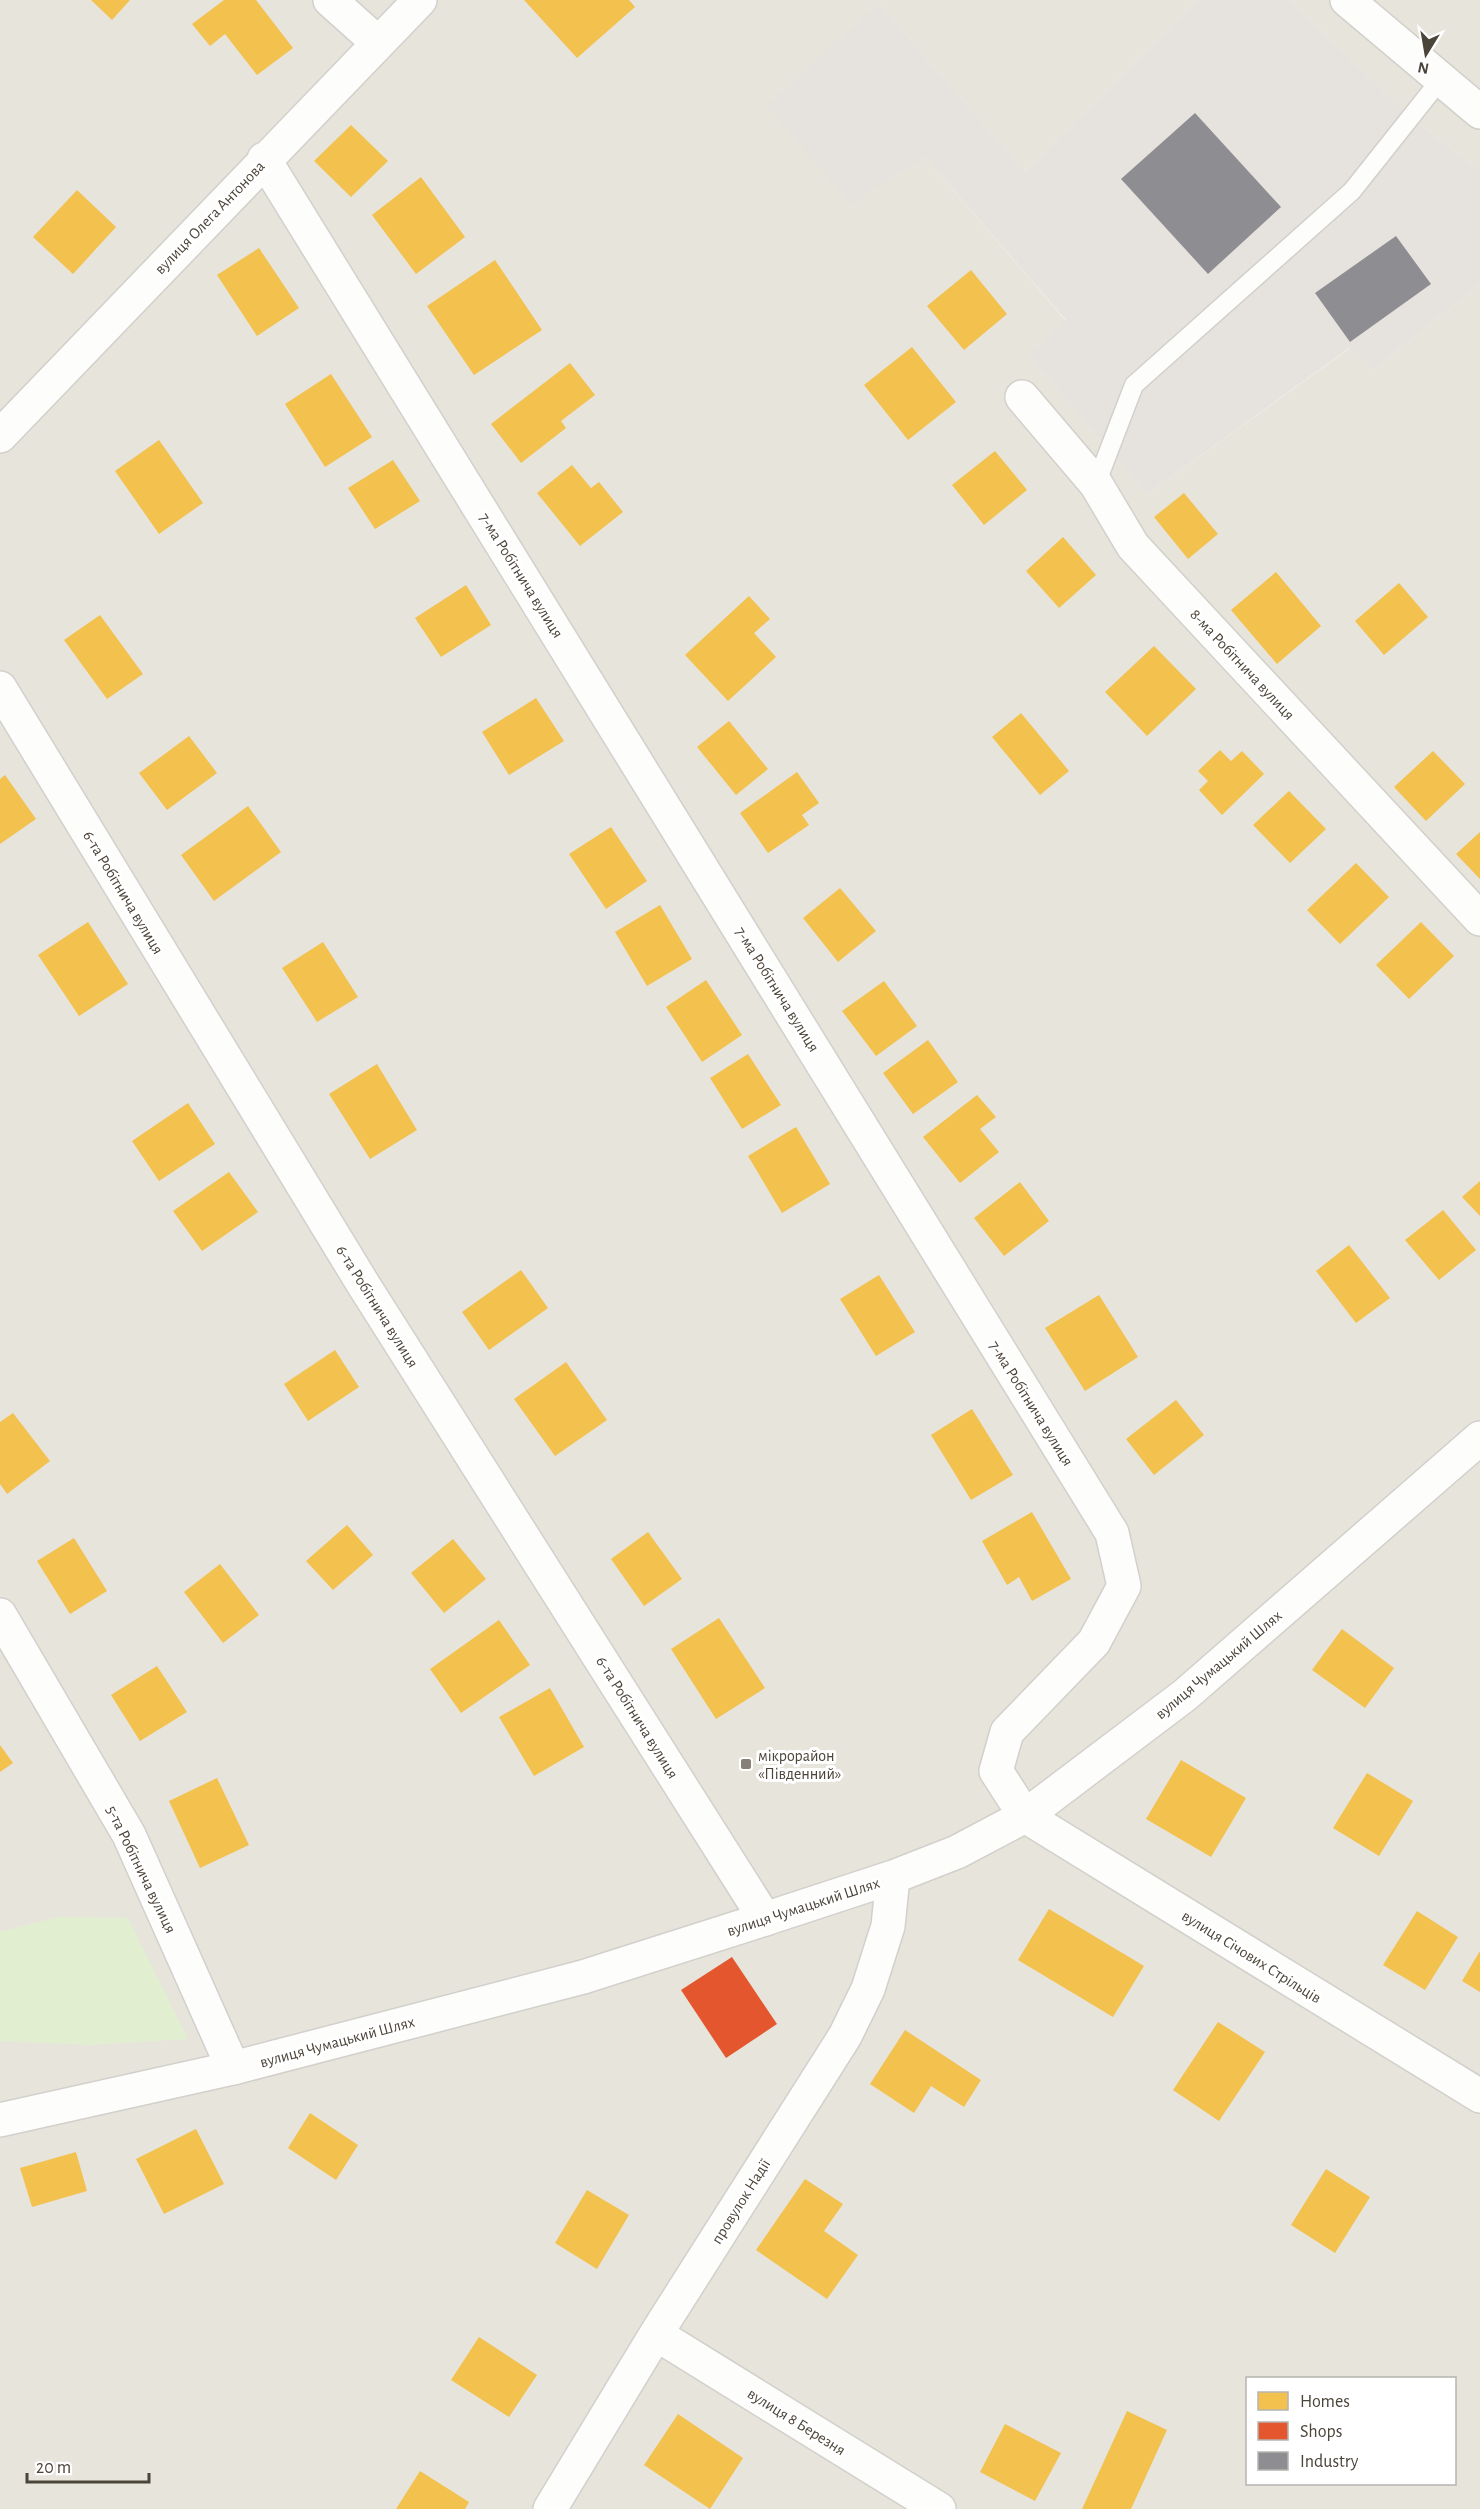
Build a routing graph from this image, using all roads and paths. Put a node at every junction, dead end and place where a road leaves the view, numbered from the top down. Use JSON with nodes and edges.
{"nodes":[{"id":1,"x":330,"y":0,"type":"edge"},
{"id":2,"x":420,"y":0,"type":"edge"},
{"id":3,"x":1347,"y":0,"type":"edge"},
{"id":4,"x":378,"y":43,"type":"junction"},
{"id":5,"x":1441,"y":79,"type":"junction"},
{"id":6,"x":1480,"y":112,"type":"edge"},
{"id":7,"x":264,"y":159,"type":"junction"},
{"id":8,"x":1022,"y":397,"type":"dead end"},
{"id":9,"x":0,"y":436,"type":"edge"},
{"id":10,"x":1096,"y":484,"type":"junction"},
{"id":11,"x":0,"y":688,"type":"edge"},
{"id":12,"x":1480,"y":919,"type":"edge"},
{"id":13,"x":1480,"y":1438,"type":"edge"},
{"id":14,"x":0,"y":1615,"type":"edge"},
{"id":15,"x":1025,"y":1816,"type":"junction"},
{"id":16,"x":893,"y":1877,"type":"junction"},
{"id":17,"x":765,"y":1919,"type":"junction"},
{"id":18,"x":233,"y":2068,"type":"junction"},
{"id":19,"x":1480,"y":2096,"type":"edge"},
{"id":20,"x":0,"y":2120,"type":"edge"},
{"id":21,"x":656,"y":2334,"type":"junction"},
{"id":22,"x":550,"y":2509,"type":"edge"},
{"id":23,"x":939,"y":2509,"type":"edge"}],
"edges":[{"from":1,"to":4,"type":"street"},
{"from":2,"to":4,"type":"street","name":"вулиця Олега Антонова"},
{"from":3,"to":5,"type":"street"},
{"from":4,"to":7,"type":"street","name":"вулиця Олега Антонова"},
{"from":5,"to":6,"type":"street"},
{"from":5,"to":10,"type":"lane"},
{"from":7,"to":9,"type":"street","name":"вулиця Олега Антонова"},
{"from":7,"to":15,"type":"street","name":"7-ма Робітнича вулиця"},
{"from":8,"to":10,"type":"street","name":"8-ма Робітнича вулиця"},
{"from":10,"to":12,"type":"street","name":"8-ма Робітнича вулиця"},
{"from":11,"to":17,"type":"street","name":"6-та Робітнича вулиця"},
{"from":13,"to":15,"type":"street","name":"вулиця Чумацький Шлях"},
{"from":14,"to":18,"type":"street","name":"5-та Робітнича вулиця"},
{"from":15,"to":16,"type":"street","name":"вулиця Чумацький Шлях"},
{"from":15,"to":19,"type":"street","name":"вулиця Січових Стрільців"},
{"from":16,"to":17,"type":"street","name":"вулиця Чумацький Шлях"},
{"from":16,"to":21,"type":"street","name":"провулок Надії"},
{"from":17,"to":18,"type":"street","name":"вулиця Чумацький Шлях"},
{"from":18,"to":20,"type":"street","name":"вулиця Чумацький Шлях"},
{"from":21,"to":22,"type":"street","name":"провулок Надії"},
{"from":21,"to":23,"type":"street","name":"вулиця 8 Березня"}]}
